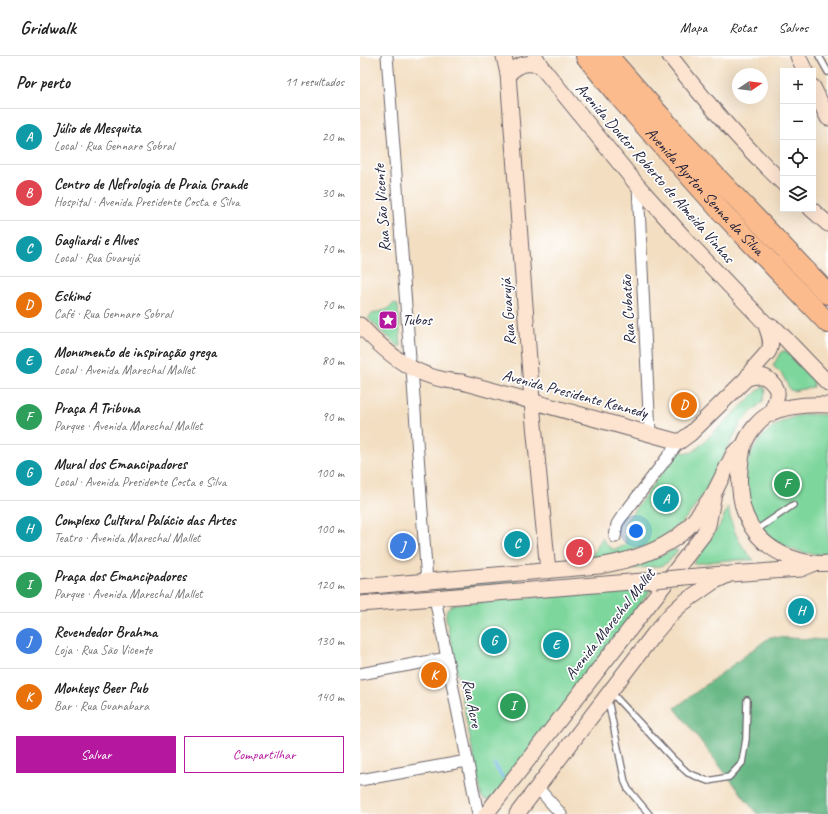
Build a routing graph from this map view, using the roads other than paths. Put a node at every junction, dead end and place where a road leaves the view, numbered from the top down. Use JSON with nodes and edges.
{"nodes":[{"id":1,"x":387,"y":56,"type":"edge"},
{"id":2,"x":504,"y":56,"type":"edge"},
{"id":3,"x":586,"y":56,"type":"edge"},
{"id":4,"x":608,"y":56,"type":"edge"},
{"id":5,"x":670,"y":56,"type":"edge"},
{"id":6,"x":798,"y":56,"type":"edge"},
{"id":7,"x":819,"y":56,"type":"edge"},
{"id":8,"x":537,"y":61,"type":"edge"},
{"id":9,"x":804,"y":68,"type":"edge"},
{"id":10,"x":828,"y":72,"type":"edge"},
{"id":11,"x":508,"y":74,"type":"junction"},
{"id":12,"x":816,"y":93,"type":"edge"},
{"id":13,"x":828,"y":118,"type":"edge"},
{"id":14,"x":780,"y":180,"type":"edge"},
{"id":15,"x":638,"y":186,"type":"junction"},
{"id":16,"x":814,"y":212,"type":"edge"},
{"id":17,"x":828,"y":224,"type":"edge"},
{"id":18,"x":828,"y":294,"type":"edge"},
{"id":19,"x":360,"y":312,"type":"edge"},
{"id":20,"x":765,"y":323,"type":"junction"},
{"id":21,"x":828,"y":323,"type":"edge"},
{"id":22,"x":360,"y":324,"type":"edge"},
{"id":23,"x":411,"y":364,"type":"junction"},
{"id":24,"x":747,"y":378,"type":"junction"},
{"id":25,"x":828,"y":383,"type":"edge"},
{"id":26,"x":532,"y":401,"type":"junction"},
{"id":27,"x":828,"y":405,"type":"edge"},
{"id":28,"x":770,"y":414,"type":"junction"},
{"id":29,"x":650,"y":434,"type":"junction"},
{"id":30,"x":679,"y":442,"type":"junction"},
{"id":31,"x":743,"y":446,"type":"junction"},
{"id":32,"x":714,"y":493,"type":"junction"},
{"id":33,"x":793,"y":505,"type":"dead end"},
{"id":34,"x":755,"y":531,"type":"junction"},
{"id":35,"x":615,"y":537,"type":"dead end"},
{"id":36,"x":828,"y":563,"type":"edge"},
{"id":37,"x":813,"y":564,"type":"junction"},
{"id":38,"x":548,"y":571,"type":"junction"},
{"id":39,"x":730,"y":574,"type":"junction"},
{"id":40,"x":427,"y":582,"type":"junction"},
{"id":41,"x":360,"y":587,"type":"edge"},
{"id":42,"x":435,"y":598,"type":"junction"},
{"id":43,"x":360,"y":604,"type":"edge"},
{"id":44,"x":447,"y":658,"type":"junction"},
{"id":45,"x":360,"y":674,"type":"edge"},
{"id":46,"x":608,"y":693,"type":"junction"},
{"id":47,"x":747,"y":700,"type":"dead end"},
{"id":48,"x":467,"y":761,"type":"junction"},
{"id":49,"x":360,"y":780,"type":"edge"},
{"id":50,"x":537,"y":788,"type":"junction"},
{"id":51,"x":478,"y":814,"type":"edge"},
{"id":52,"x":486,"y":814,"type":"edge"},
{"id":53,"x":517,"y":814,"type":"edge"},
{"id":54,"x":561,"y":814,"type":"edge"},
{"id":55,"x":649,"y":814,"type":"edge"}],
"edges":[{"from":1,"to":23,"type":"street","name":"Rua São Vicente"},
{"from":2,"to":11,"type":"main road"},
{"from":3,"to":21,"type":"highway","name":"Avenida Ayrton Senna da Silva"},
{"from":4,"to":18,"type":"highway","name":"Avenida Ayrton Senna da Silva"},
{"from":5,"to":14,"type":"main road"},
{"from":6,"to":9,"type":"main road"},
{"from":7,"to":10,"type":"lane"},
{"from":8,"to":11,"type":"main road","name":"Avenida Doutor Roberto de Almeida Vinhas"},
{"from":8,"to":15,"type":"main road","name":"Avenida Doutor Roberto de Almeida Vinhas"},
{"from":11,"to":26,"type":"main road","name":"Rua Guarujá"},
{"from":12,"to":13,"type":"main road"},
{"from":15,"to":20,"type":"main road","name":"Avenida Doutor Roberto de Almeida Vinhas"},
{"from":15,"to":29,"type":"street","name":"Rua Cubatão"},
{"from":16,"to":17,"type":"main road"},
{"from":19,"to":23,"type":"main road","name":"Avenida Presidente Kennedy"},
{"from":20,"to":24,"type":"main road"},
{"from":20,"to":25,"type":"main road","name":"Avenida Doutor Roberto de Almeida Vinhas"},
{"from":22,"to":23,"type":"main road","name":"Avenida Presidente Kennedy"},
{"from":23,"to":26,"type":"main road","name":"Avenida Presidente Kennedy"},
{"from":23,"to":40,"type":"street","name":"Rua São Vicente"},
{"from":24,"to":28,"type":"main road"},
{"from":24,"to":30,"type":"main road"},
{"from":26,"to":29,"type":"main road","name":"Avenida Presidente Kennedy"},
{"from":26,"to":38,"type":"main road","name":"Rua Guarujá"},
{"from":27,"to":28,"type":"main road"},
{"from":28,"to":31,"type":"main road","name":"Avenida Marechal Mallet"},
{"from":29,"to":30,"type":"main road","name":"Avenida Presidente Kennedy"},
{"from":30,"to":35,"type":"street"},
{"from":31,"to":32,"type":"main road","name":"Avenida Marechal Mallet"},
{"from":31,"to":34,"type":"main road"},
{"from":32,"to":38,"type":"main road"},
{"from":32,"to":52,"type":"main road","name":"Avenida Marechal Mallet"},
{"from":33,"to":34,"type":"lane"},
{"from":34,"to":37,"type":"main road"},
{"from":36,"to":37,"type":"main road"},
{"from":37,"to":39,"type":"main road"},
{"from":38,"to":40,"type":"main road"},
{"from":39,"to":42,"type":"main road","bridge":true},
{"from":39,"to":46,"type":"main road"},
{"from":40,"to":41,"type":"main road"},
{"from":42,"to":43,"type":"main road"},
{"from":42,"to":44,"type":"street","name":"Rua Acre"},
{"from":44,"to":45,"type":"street"},
{"from":44,"to":48,"type":"street","name":"Rua Acre"},
{"from":46,"to":47,"type":"lane"},
{"from":46,"to":50,"type":"main road"},
{"from":46,"to":55,"type":"lane"},
{"from":48,"to":49,"type":"street"},
{"from":48,"to":51,"type":"street","name":"Rua Acre"},
{"from":50,"to":53,"type":"main road"},
{"from":50,"to":54,"type":"street"}]}
